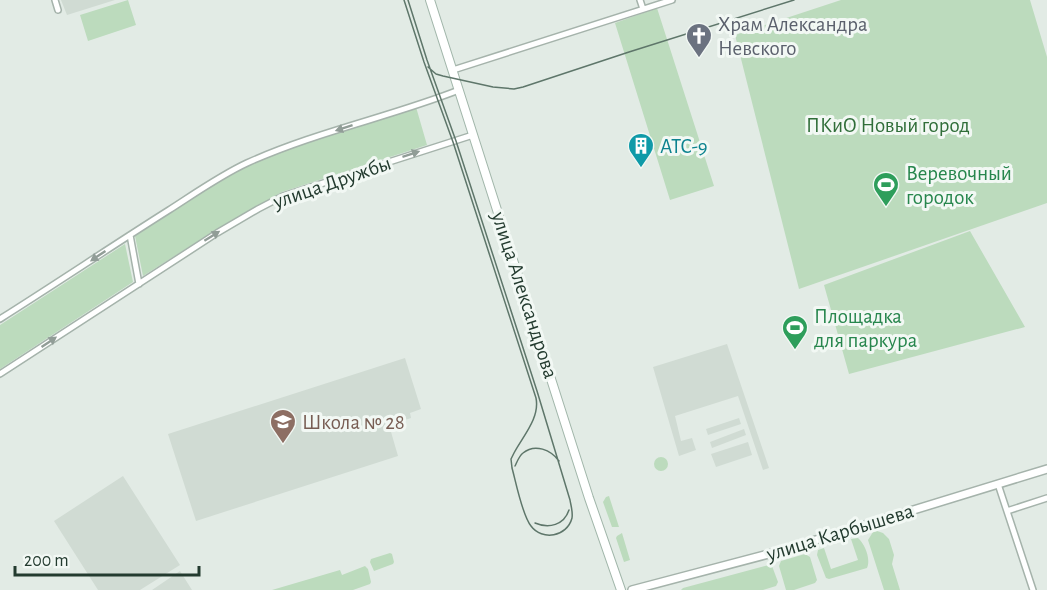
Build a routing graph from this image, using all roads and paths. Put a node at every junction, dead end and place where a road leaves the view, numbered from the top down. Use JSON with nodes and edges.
{"nodes":[{"id":1,"x":55,"y":0,"type":"edge"},
{"id":2,"x":430,"y":0,"type":"edge"},
{"id":3,"x":640,"y":0,"type":"edge"},
{"id":4,"x":672,"y":0,"type":"edge"},
{"id":5,"x":643,"y":9,"type":"junction"},
{"id":6,"x":58,"y":10,"type":"dead end"},
{"id":7,"x":453,"y":70,"type":"junction"},
{"id":8,"x":459,"y":90,"type":"junction"},
{"id":9,"x":473,"y":135,"type":"junction"},
{"id":10,"x":130,"y":235,"type":"junction"},
{"id":11,"x":139,"y":284,"type":"junction"},
{"id":12,"x":0,"y":319,"type":"edge"},
{"id":13,"x":0,"y":374,"type":"edge"},
{"id":14,"x":1047,"y":469,"type":"edge"},
{"id":15,"x":998,"y":484,"type":"junction"},
{"id":16,"x":1047,"y":498,"type":"edge"},
{"id":17,"x":1007,"y":511,"type":"junction"},
{"id":18,"x":621,"y":590,"type":"edge"},
{"id":19,"x":633,"y":590,"type":"edge"},
{"id":20,"x":1033,"y":590,"type":"edge"}],
"edges":[{"from":1,"to":6,"type":"street"},
{"from":2,"to":7,"type":"main road","name":"улица Александрова"},
{"from":3,"to":5,"type":"street"},
{"from":4,"to":5,"type":"street"},
{"from":5,"to":7,"type":"street"},
{"from":7,"to":8,"type":"main road","name":"улица Александрова"},
{"from":8,"to":9,"type":"main road","name":"улица Александрова"},
{"from":8,"to":10,"type":"street","one_way":true},
{"from":11,"to":9,"type":"street","name":"улица Дружбы","one_way":true},
{"from":9,"to":18,"type":"main road","name":"улица Александрова"},
{"from":10,"to":11,"type":"street"},
{"from":10,"to":12,"type":"street","one_way":true},
{"from":13,"to":11,"type":"street","name":"улица Дружбы","one_way":true},
{"from":14,"to":15,"type":"street","name":"улица Карбышева"},
{"from":15,"to":17,"type":"street"},
{"from":15,"to":19,"type":"street","name":"улица Карбышева"},
{"from":16,"to":17,"type":"street"},
{"from":17,"to":20,"type":"street"}]}
